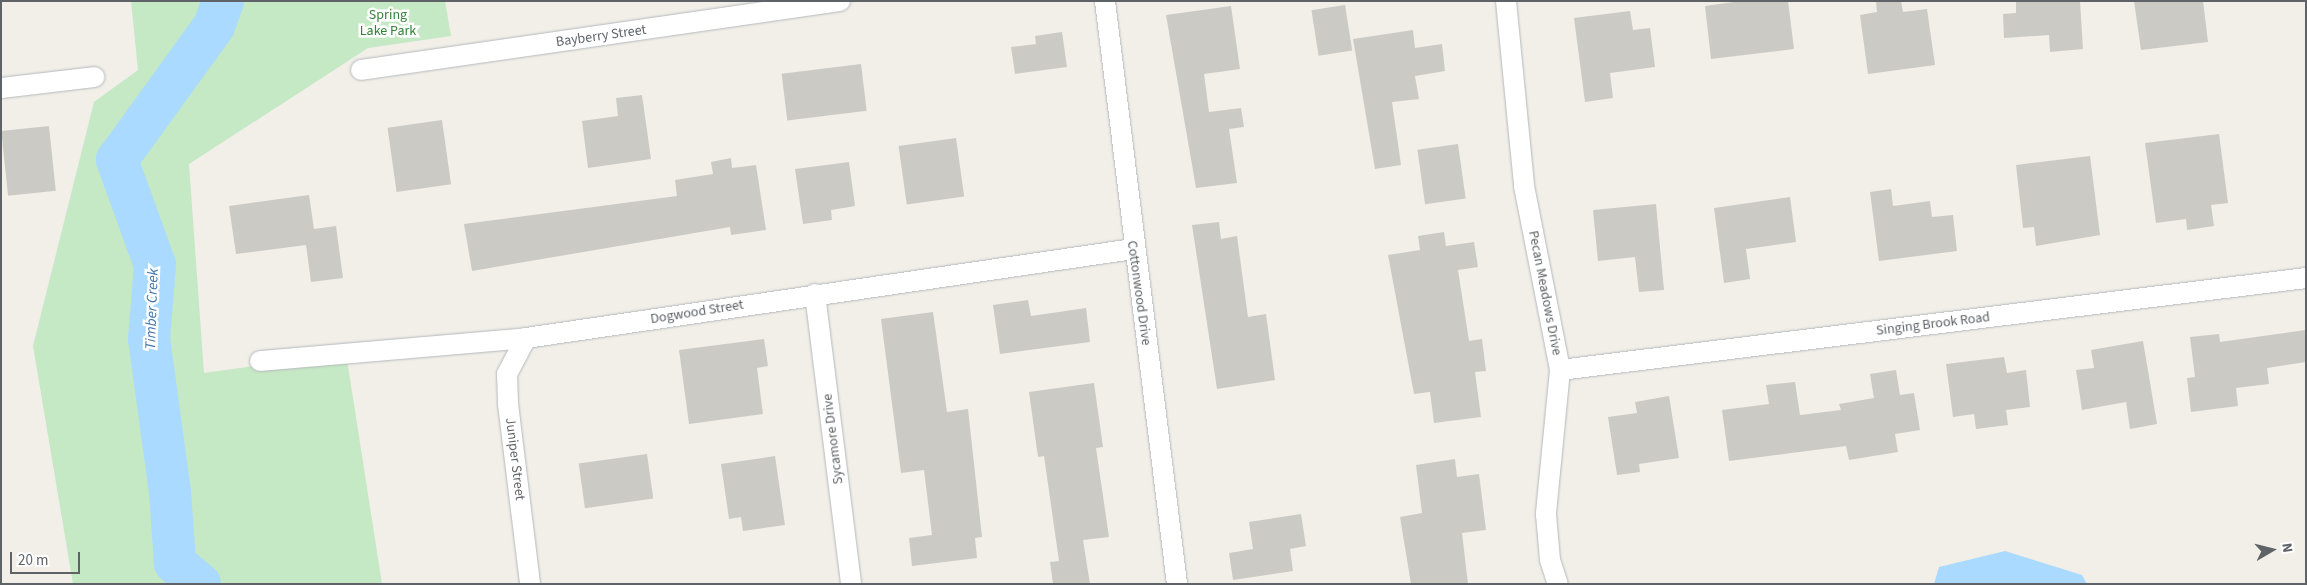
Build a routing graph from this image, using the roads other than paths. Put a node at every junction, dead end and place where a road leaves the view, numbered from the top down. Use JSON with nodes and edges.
{"nodes":[{"id":1,"x":840,"y":1,"type":"edge"},
{"id":2,"x":1105,"y":1,"type":"edge"},
{"id":3,"x":1506,"y":1,"type":"edge"},
{"id":4,"x":361,"y":70,"type":"dead end"},
{"id":5,"x":94,"y":77,"type":"dead end"},
{"id":6,"x":1,"y":88,"type":"edge"},
{"id":7,"x":1133,"y":249,"type":"junction"},
{"id":8,"x":2306,"y":278,"type":"edge"},
{"id":9,"x":815,"y":294,"type":"junction"},
{"id":10,"x":526,"y":338,"type":"junction"},
{"id":11,"x":260,"y":361,"type":"dead end"},
{"id":12,"x":1560,"y":370,"type":"junction"},
{"id":13,"x":530,"y":584,"type":"edge"},
{"id":14,"x":851,"y":584,"type":"edge"},
{"id":15,"x":1177,"y":584,"type":"edge"},
{"id":16,"x":1558,"y":584,"type":"edge"}],
"edges":[{"from":1,"to":4,"type":"street","name":"Bayberry Street"},
{"from":2,"to":7,"type":"street","name":"Cottonwood Drive"},
{"from":3,"to":12,"type":"street","name":"Pecan Meadows Drive"},
{"from":5,"to":6,"type":"street"},
{"from":7,"to":9,"type":"street","name":"Dogwood Street"},
{"from":7,"to":15,"type":"street","name":"Cottonwood Drive"},
{"from":8,"to":12,"type":"street","name":"Singing Brook Road"},
{"from":9,"to":10,"type":"street","name":"Dogwood Street"},
{"from":9,"to":14,"type":"street","name":"Sycamore Drive"},
{"from":10,"to":11,"type":"street","name":"Dogwood Street"},
{"from":10,"to":13,"type":"street","name":"Juniper Street"},
{"from":12,"to":16,"type":"street","name":"Pecan Meadows Drive"}]}
